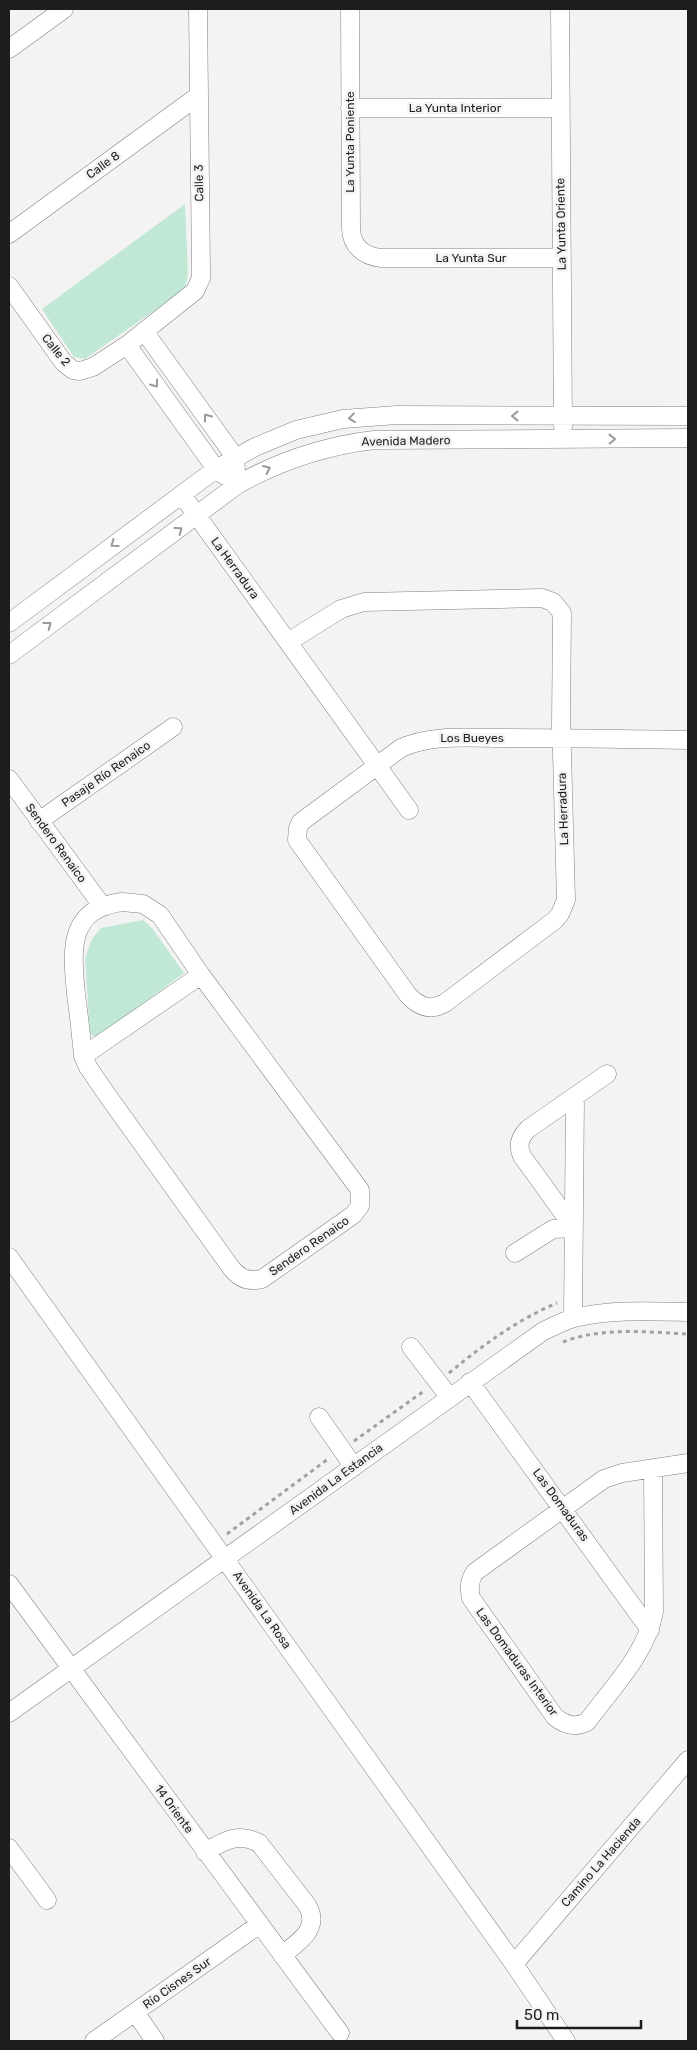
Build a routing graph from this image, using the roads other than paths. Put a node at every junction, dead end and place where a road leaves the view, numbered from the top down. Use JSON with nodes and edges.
{"nodes":[{"id":1,"x":64,"y":9,"type":"edge"},
{"id":2,"x":198,"y":9,"type":"edge"},
{"id":3,"x":350,"y":9,"type":"edge"},
{"id":4,"x":560,"y":9,"type":"edge"},
{"id":5,"x":9,"y":49,"type":"edge"},
{"id":6,"x":198,"y":96,"type":"junction"},
{"id":7,"x":350,"y":108,"type":"junction"},
{"id":8,"x":560,"y":108,"type":"junction"},
{"id":9,"x":9,"y":234,"type":"edge"},
{"id":10,"x":381,"y":258,"type":"joint"},
{"id":11,"x":562,"y":258,"type":"junction"},
{"id":12,"x":9,"y":286,"type":"edge"},
{"id":13,"x":144,"y":331,"type":"junction"},
{"id":14,"x":127,"y":345,"type":"junction"},
{"id":15,"x":563,"y":416,"type":"junction"},
{"id":16,"x":688,"y":416,"type":"edge"},
{"id":17,"x":688,"y":438,"type":"edge"},
{"id":18,"x":563,"y":440,"type":"junction"},
{"id":19,"x":236,"y":457,"type":"junction"},
{"id":20,"x":216,"y":468,"type":"junction"},
{"id":21,"x":237,"y":485,"type":"junction"},
{"id":22,"x":182,"y":495,"type":"junction"},
{"id":23,"x":198,"y":516,"type":"junction"},
{"id":24,"x":9,"y":623,"type":"edge"},
{"id":25,"x":288,"y":642,"type":"junction"},
{"id":26,"x":9,"y":654,"type":"edge"},
{"id":27,"x":173,"y":727,"type":"dead end"},
{"id":28,"x":561,"y":738,"type":"junction"},
{"id":29,"x":688,"y":740,"type":"edge"},
{"id":30,"x":376,"y":765,"type":"junction"},
{"id":31,"x":9,"y":779,"type":"edge"},
{"id":32,"x":409,"y":810,"type":"dead end"},
{"id":33,"x":39,"y":821,"type":"junction"},
{"id":34,"x":297,"y":840,"type":"joint"},
{"id":35,"x":103,"y":907,"type":"junction"},
{"id":36,"x":201,"y":975,"type":"junction"},
{"id":37,"x":83,"y":1056,"type":"junction"},
{"id":38,"x":607,"y":1074,"type":"dead end"},
{"id":39,"x":575,"y":1098,"type":"junction"},
{"id":40,"x":574,"y":1228,"type":"junction"},
{"id":41,"x":515,"y":1254,"type":"dead end"},
{"id":42,"x":9,"y":1257,"type":"edge"},
{"id":43,"x":688,"y":1312,"type":"edge"},
{"id":44,"x":573,"y":1318,"type":"junction"},
{"id":45,"x":411,"y":1347,"type":"dead end"},
{"id":46,"x":470,"y":1382,"type":"junction"},
{"id":47,"x":450,"y":1398,"type":"junction"},
{"id":48,"x":319,"y":1417,"type":"dead end"},
{"id":49,"x":688,"y":1463,"type":"edge"},
{"id":50,"x":354,"y":1467,"type":"junction"},
{"id":51,"x":653,"y":1470,"type":"junction"},
{"id":52,"x":563,"y":1508,"type":"junction"},
{"id":53,"x":225,"y":1559,"type":"junction"},
{"id":54,"x":9,"y":1584,"type":"edge"},
{"id":55,"x":650,"y":1630,"type":"junction"},
{"id":56,"x":71,"y":1669,"type":"junction"},
{"id":57,"x":9,"y":1713,"type":"edge"},
{"id":58,"x":688,"y":1760,"type":"edge"},
{"id":59,"x":9,"y":1848,"type":"edge"},
{"id":60,"x":205,"y":1852,"type":"junction"},
{"id":61,"x":47,"y":1900,"type":"dead end"},
{"id":62,"x":260,"y":1924,"type":"junction"},
{"id":63,"x":282,"y":1955,"type":"junction"},
{"id":64,"x":514,"y":1964,"type":"junction"},
{"id":65,"x":135,"y":2012,"type":"junction"},
{"id":66,"x":340,"y":2033,"type":"dead end"},
{"id":67,"x":94,"y":2041,"type":"edge"},
{"id":68,"x":155,"y":2041,"type":"edge"},
{"id":69,"x":566,"y":2041,"type":"edge"}],
"edges":[{"from":1,"to":5,"type":"street"},
{"from":2,"to":6,"type":"street","name":"Calle 3"},
{"from":3,"to":7,"type":"street","name":"La Yunta Poniente"},
{"from":4,"to":8,"type":"street","name":"La Yunta Oriente"},
{"from":6,"to":9,"type":"street","name":"Calle 8"},
{"from":6,"to":13,"type":"street","name":"Calle 3"},
{"from":7,"to":8,"type":"street","name":"La Yunta Interior"},
{"from":7,"to":10,"type":"street","name":"La Yunta Poniente"},
{"from":8,"to":11,"type":"street","name":"La Yunta Oriente"},
{"from":10,"to":11,"type":"street","name":"La Yunta Sur"},
{"from":11,"to":15,"type":"street","name":"La Yunta Oriente"},
{"from":12,"to":14,"type":"street","name":"Calle 2"},
{"from":13,"to":14,"type":"street","name":"Calle 2"},
{"from":19,"to":13,"type":"street","one_way":true},
{"from":14,"to":20,"type":"street","one_way":true},
{"from":15,"to":16,"type":"street","name":"Avenida Madero"},
{"from":15,"to":18,"type":"street","name":"La Yunta Oriente"},
{"from":15,"to":19,"type":"street","name":"Avenida Madero","one_way":true},
{"from":18,"to":17,"type":"street","name":"Avenida Madero","one_way":true},
{"from":21,"to":18,"type":"street","name":"Avenida Madero","one_way":true},
{"from":19,"to":20,"type":"street","name":"Avenida Madero"},
{"from":19,"to":21,"type":"street"},
{"from":20,"to":21,"type":"street"},
{"from":20,"to":22,"type":"street","name":"Avenida Madero"},
{"from":21,"to":23,"type":"street","name":"Avenida Madero"},
{"from":22,"to":23,"type":"street","name":"La Herradura"},
{"from":22,"to":24,"type":"street","name":"Avenida Madero","one_way":true},
{"from":23,"to":25,"type":"street","name":"La Herradura"},
{"from":26,"to":23,"type":"street","name":"Avenida Madero","one_way":true},
{"from":25,"to":28,"type":"street","name":"La Herradura"},
{"from":25,"to":30,"type":"street","name":"La Herradura"},
{"from":27,"to":33,"type":"street","name":"Pasaje Río Renaico"},
{"from":28,"to":29,"type":"street","name":"Los Bueyes"},
{"from":28,"to":30,"type":"street","name":"Los Bueyes"},
{"from":28,"to":34,"type":"street","name":"La Herradura"},
{"from":30,"to":32,"type":"street","name":"La Herradura"},
{"from":30,"to":34,"type":"street","name":"Los Bueyes"},
{"from":31,"to":33,"type":"street","name":"Sendero Renaico"},
{"from":33,"to":35,"type":"street","name":"Sendero Renaico"},
{"from":35,"to":36,"type":"street","name":"Sendero Renaico"},
{"from":35,"to":37,"type":"street","name":"Sendero Renaico"},
{"from":36,"to":37,"type":"street"},
{"from":36,"to":37,"type":"street","name":"Sendero Renaico"},
{"from":38,"to":39,"type":"street"},
{"from":39,"to":40,"type":"street"},
{"from":39,"to":40,"type":"street"},
{"from":40,"to":41,"type":"street"},
{"from":40,"to":44,"type":"street"},
{"from":42,"to":53,"type":"street","name":"Avenida La Rosa"},
{"from":43,"to":44,"type":"street","name":"Avenida La Estancia"},
{"from":44,"to":46,"type":"street","name":"Avenida La Estancia"},
{"from":45,"to":47,"type":"street"},
{"from":46,"to":47,"type":"street","name":"Avenida La Estancia"},
{"from":46,"to":52,"type":"street","name":"Las Domaduras"},
{"from":47,"to":50,"type":"street","name":"Avenida La Estancia"},
{"from":48,"to":50,"type":"street"},
{"from":49,"to":51,"type":"street","name":"Las Domaduras Interior"},
{"from":50,"to":53,"type":"street","name":"Avenida La Estancia"},
{"from":51,"to":52,"type":"street","name":"Las Domaduras Interior"},
{"from":51,"to":55,"type":"street","name":"Las Domaduras Interior"},
{"from":52,"to":55,"type":"street","name":"Las Domaduras"},
{"from":52,"to":55,"type":"street","name":"Las Domaduras Interior"},
{"from":53,"to":56,"type":"street","name":"Avenida La Estancia"},
{"from":53,"to":64,"type":"street","name":"Avenida La Rosa"},
{"from":54,"to":56,"type":"street","name":"14 Oriente"},
{"from":56,"to":57,"type":"street","name":"Avenida La Estancia"},
{"from":56,"to":60,"type":"street","name":"14 Oriente"},
{"from":58,"to":64,"type":"street","name":"Camino La Hacienda"},
{"from":59,"to":61,"type":"street"},
{"from":60,"to":62,"type":"street","name":"14 Oriente"},
{"from":60,"to":63,"type":"street"},
{"from":62,"to":63,"type":"street","name":"14 Oriente"},
{"from":62,"to":65,"type":"street","name":"Río Cisnes Sur"},
{"from":63,"to":66,"type":"street","name":"14 Oriente"},
{"from":64,"to":69,"type":"street","name":"Avenida La Rosa"},
{"from":65,"to":67,"type":"street","name":"Río Cisnes Sur"},
{"from":65,"to":68,"type":"street"}]}
